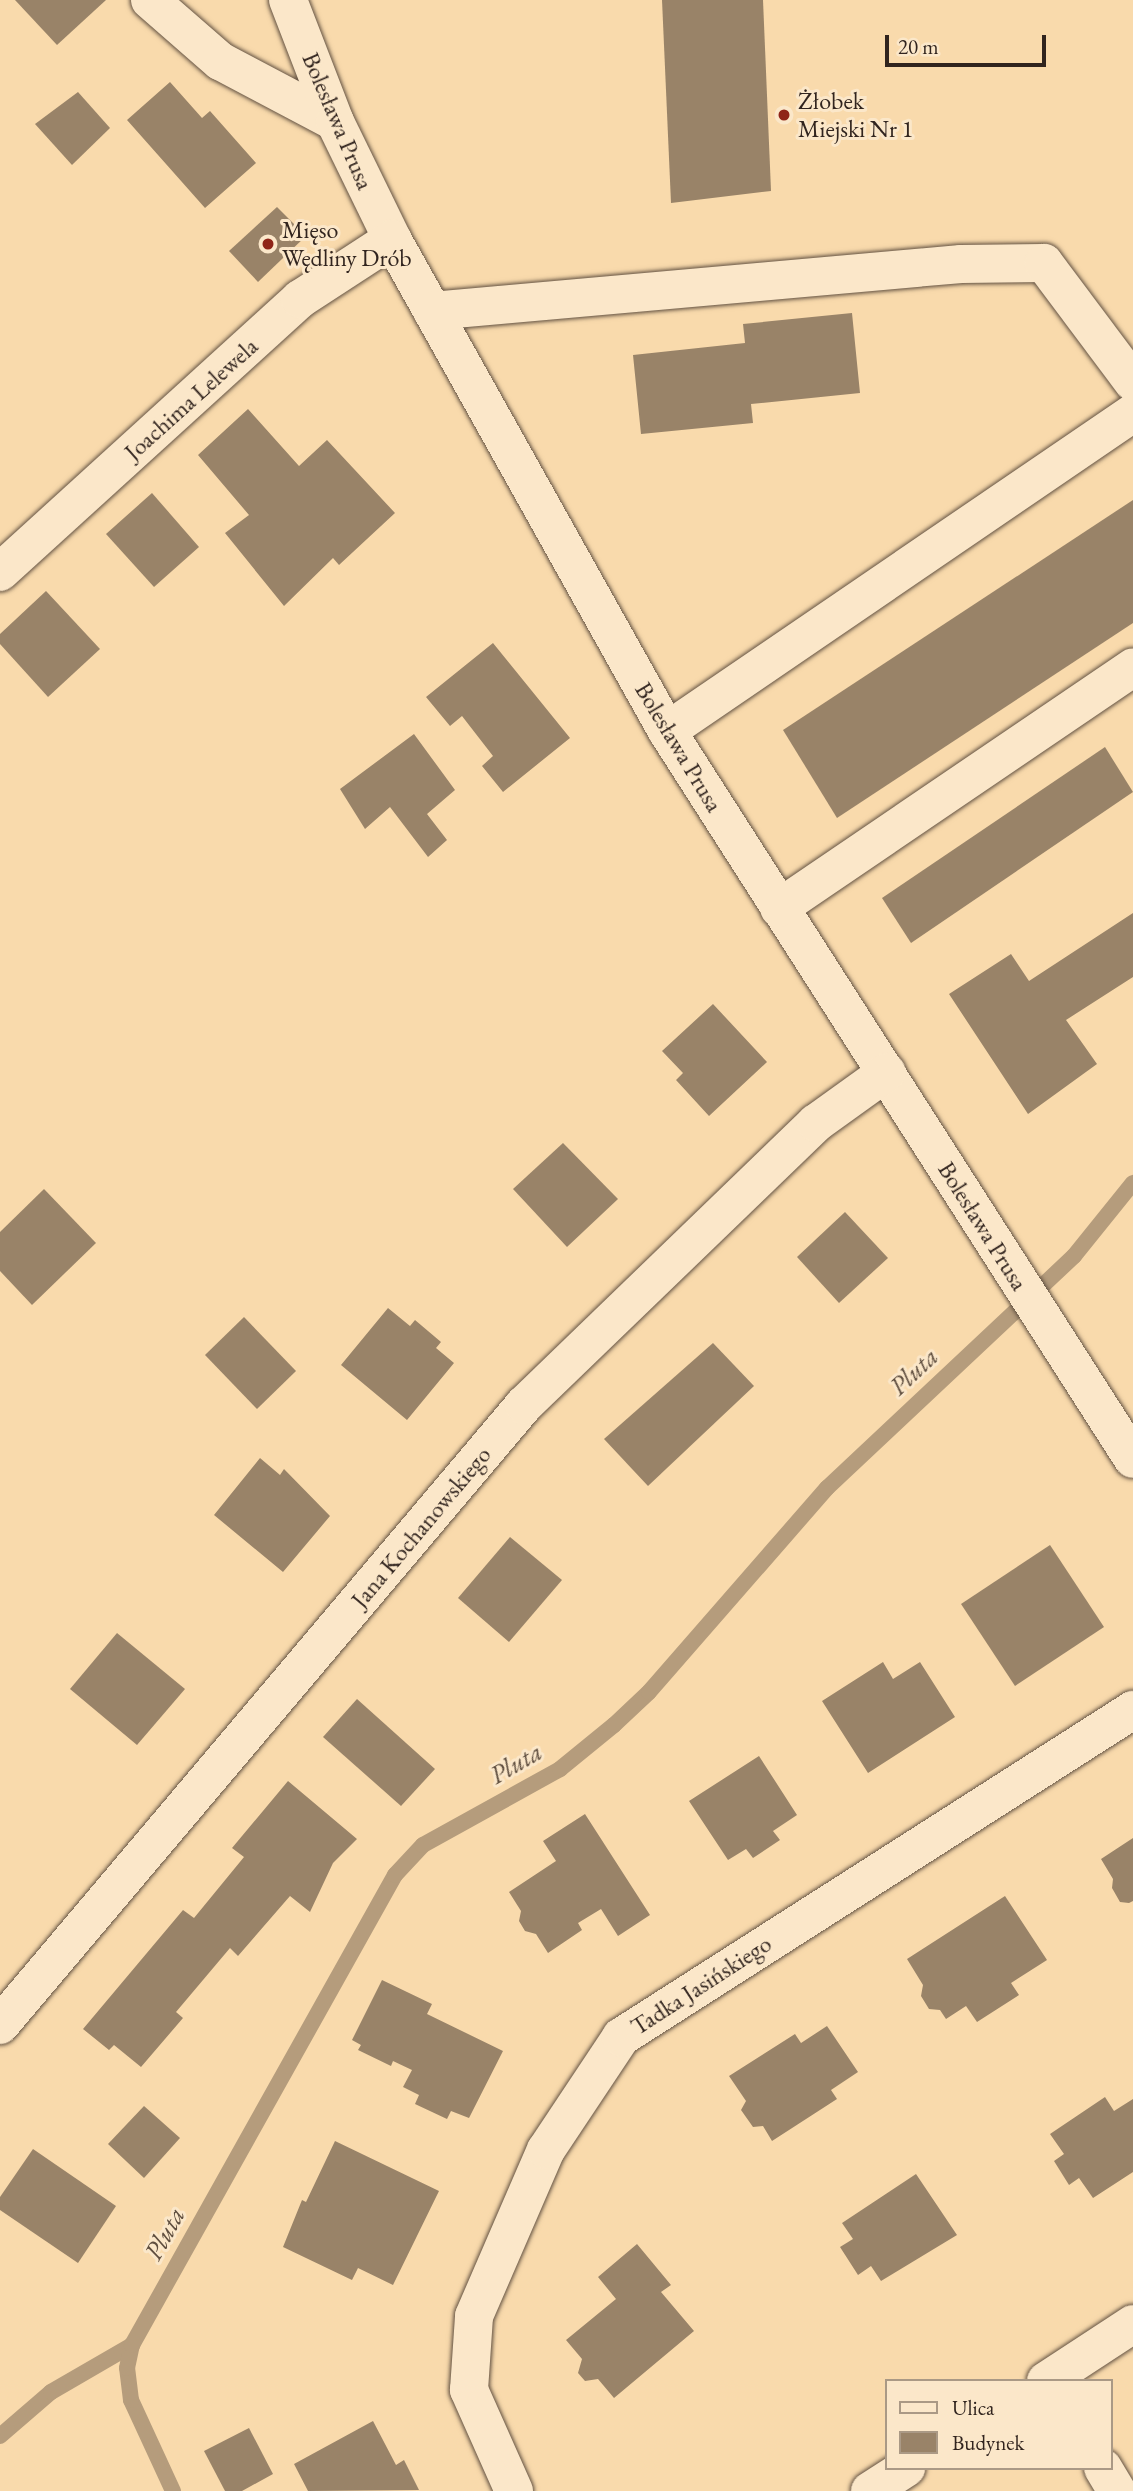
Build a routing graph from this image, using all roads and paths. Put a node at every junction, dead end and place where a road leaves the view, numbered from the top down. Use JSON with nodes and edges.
{"nodes":[{"id":1,"x":150,"y":0,"type":"edge"},
{"id":2,"x":288,"y":0,"type":"edge"},
{"id":3,"x":335,"y":122,"type":"junction"},
{"id":4,"x":392,"y":239,"type":"junction"},
{"id":5,"x":432,"y":311,"type":"junction"},
{"id":6,"x":1133,"y":382,"type":"edge"},
{"id":7,"x":1133,"y":414,"type":"edge"},
{"id":8,"x":0,"y":572,"type":"edge"},
{"id":9,"x":1133,"y":667,"type":"edge"},
{"id":10,"x":667,"y":731,"type":"junction"},
{"id":11,"x":779,"y":908,"type":"junction"},
{"id":12,"x":887,"y":1072,"type":"junction"},
{"id":13,"x":1131,"y":1453,"type":"edge"},
{"id":14,"x":1133,"y":1710,"type":"edge"},
{"id":15,"x":0,"y":2025,"type":"edge"},
{"id":16,"x":1133,"y":2324,"type":"edge"},
{"id":17,"x":1050,"y":2379,"type":"edge"},
{"id":18,"x":903,"y":2470,"type":"edge"},
{"id":19,"x":1104,"y":2470,"type":"edge"},
{"id":20,"x":514,"y":2491,"type":"edge"},
{"id":21,"x":870,"y":2491,"type":"edge"},
{"id":22,"x":1117,"y":2491,"type":"edge"}],
"edges":[{"from":1,"to":3,"type":"street"},
{"from":2,"to":3,"type":"street","name":"Bolesława Prusa"},
{"from":3,"to":4,"type":"street","name":"Bolesława Prusa"},
{"from":4,"to":5,"type":"street","name":"Bolesława Prusa"},
{"from":4,"to":8,"type":"street","name":"Joachima Lelewela"},
{"from":5,"to":6,"type":"street"},
{"from":5,"to":10,"type":"street","name":"Bolesława Prusa"},
{"from":7,"to":10,"type":"street"},
{"from":9,"to":11,"type":"street"},
{"from":10,"to":11,"type":"street","name":"Bolesława Prusa"},
{"from":11,"to":12,"type":"street","name":"Bolesława Prusa"},
{"from":12,"to":13,"type":"street","name":"Bolesława Prusa"},
{"from":12,"to":15,"type":"street","name":"Jana Kochanowskiego"},
{"from":14,"to":20,"type":"street","name":"Tadka Jasińskiego"},
{"from":16,"to":17,"type":"street"},
{"from":18,"to":21,"type":"street"},
{"from":19,"to":22,"type":"street"}]}
